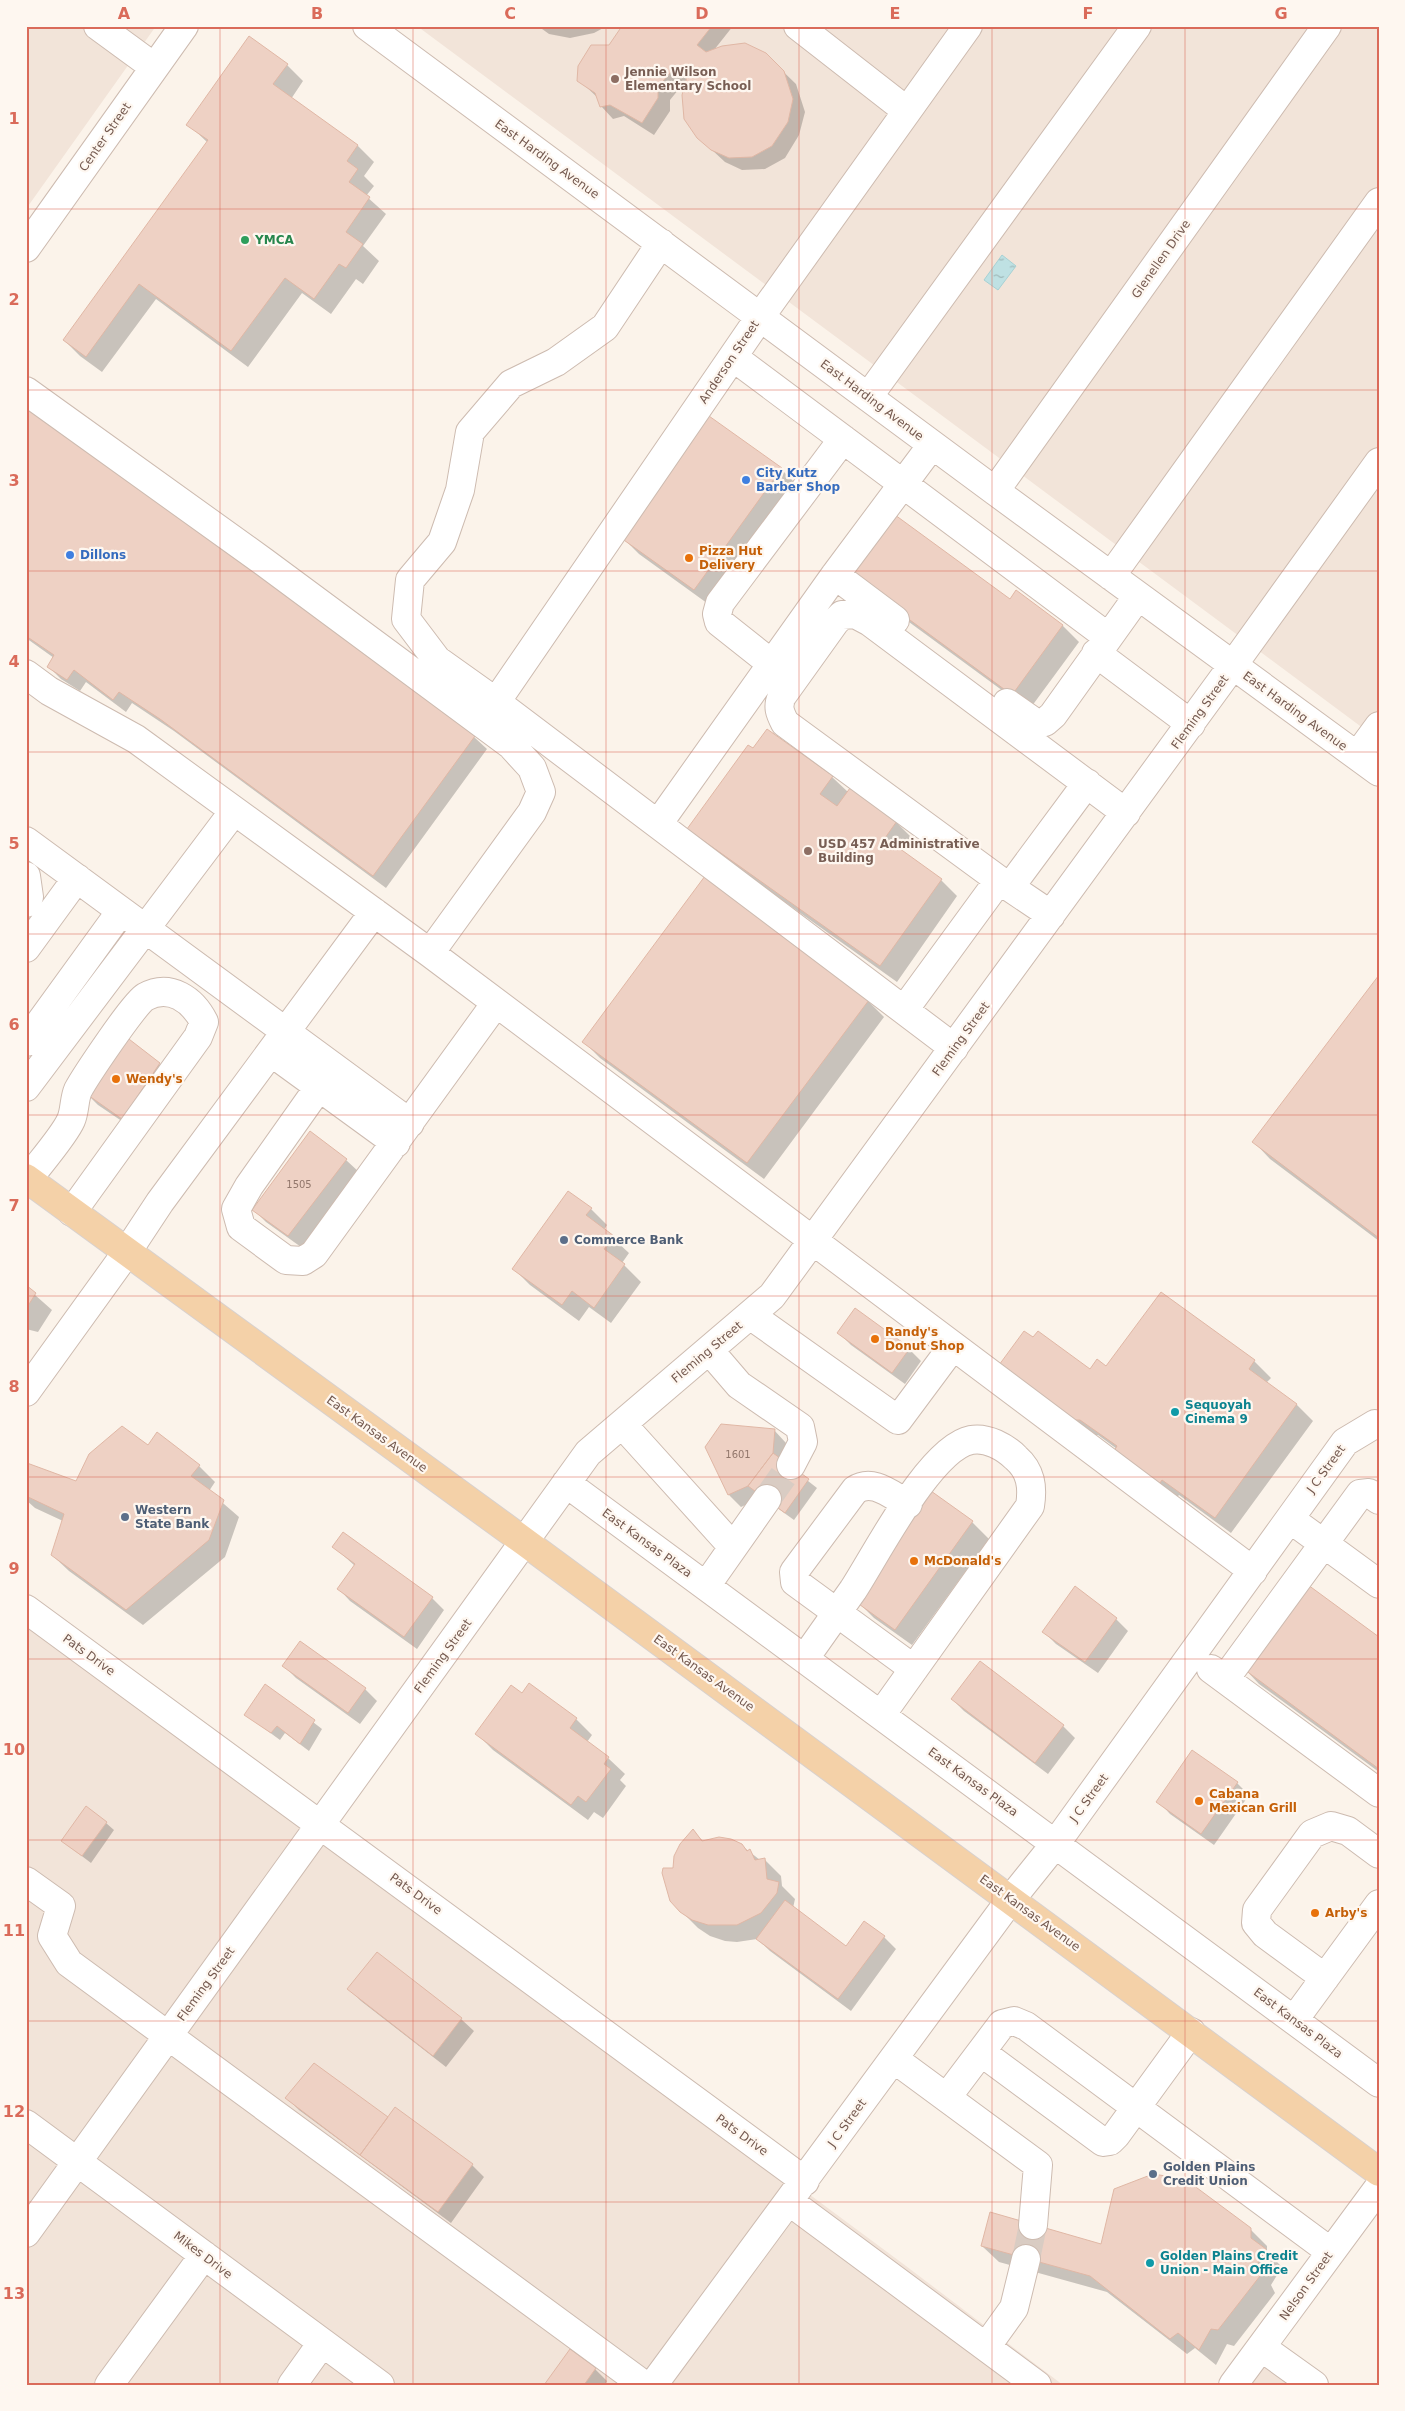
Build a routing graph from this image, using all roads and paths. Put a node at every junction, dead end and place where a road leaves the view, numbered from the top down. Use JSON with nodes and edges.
{"nodes":[{"id":1,"x":98,"y":26,"type":"edge"},
{"id":2,"x":184,"y":26,"type":"edge"},
{"id":3,"x":798,"y":26,"type":"edge"},
{"id":4,"x":968,"y":26,"type":"edge"},
{"id":5,"x":1137,"y":26,"type":"edge"},
{"id":6,"x":1327,"y":26,"type":"edge"},
{"id":7,"x":370,"y":27,"type":"edge"},
{"id":8,"x":154,"y":67,"type":"junction"},
{"id":9,"x":907,"y":111,"type":"junction"},
{"id":10,"x":1379,"y":202,"type":"edge"},
{"id":11,"x":661,"y":243,"type":"junction"},
{"id":12,"x":26,"y":248,"type":"edge"},
{"id":13,"x":760,"y":317,"type":"junction"},
{"id":14,"x":733,"y":357,"type":"junction"},
{"id":15,"x":26,"y":391,"type":"edge"},
{"id":16,"x":868,"y":397,"type":"junction"},
{"id":17,"x":842,"y":439,"type":"junction"},
{"id":18,"x":932,"y":445,"type":"junction"},
{"id":19,"x":1379,"y":462,"type":"edge"},
{"id":20,"x":903,"y":485,"type":"junction"},
{"id":21,"x":995,"y":491,"type":"junction"},
{"id":22,"x":835,"y":575,"type":"junction"},
{"id":23,"x":1112,"y":576,"type":"junction"},
{"id":24,"x":1138,"y":596,"type":"junction"},
{"id":25,"x":1102,"y":645,"type":"junction"},
{"id":26,"x":772,"y":664,"type":"junction"},
{"id":27,"x":1233,"y":666,"type":"junction"},
{"id":28,"x":28,"y":678,"type":"edge"},
{"id":29,"x":496,"y":702,"type":"junction"},
{"id":30,"x":1191,"y":724,"type":"junction"},
{"id":31,"x":1379,"y":726,"type":"edge"},
{"id":32,"x":1357,"y":756,"type":"junction"},
{"id":33,"x":1379,"y":772,"type":"edge"},
{"id":34,"x":1088,"y":783,"type":"junction"},
{"id":35,"x":234,"y":811,"type":"junction"},
{"id":36,"x":1126,"y":812,"type":"junction"},
{"id":37,"x":658,"y":824,"type":"junction"},
{"id":38,"x":26,"y":841,"type":"edge"},
{"id":39,"x":26,"y":876,"type":"edge"},
{"id":40,"x":77,"y":878,"type":"junction"},
{"id":41,"x":1005,"y":883,"type":"junction"},
{"id":42,"x":26,"y":904,"type":"edge"},
{"id":43,"x":122,"y":910,"type":"junction"},
{"id":44,"x":374,"y":912,"type":"junction"},
{"id":45,"x":1051,"y":915,"type":"junction"},
{"id":46,"x":146,"y":928,"type":"junction"},
{"id":47,"x":26,"y":948,"type":"edge"},
{"id":48,"x":430,"y":953,"type":"junction"},
{"id":49,"x":58,"y":1000,"type":"junction"},
{"id":50,"x":496,"y":1002,"type":"junction"},
{"id":51,"x":904,"y":1010,"type":"junction"},
{"id":52,"x":80,"y":1016,"type":"junction"},
{"id":53,"x":26,"y":1042,"type":"edge"},
{"id":54,"x":279,"y":1042,"type":"junction"},
{"id":55,"x":954,"y":1048,"type":"junction"},
{"id":56,"x":26,"y":1087,"type":"edge"},
{"id":57,"x":319,"y":1087,"type":"junction"},
{"id":58,"x":403,"y":1133,"type":"junction"},
{"id":59,"x":27,"y":1179,"type":"edge"},
{"id":60,"x":72,"y":1212,"type":"junction"},
{"id":61,"x":814,"y":1240,"type":"junction"},
{"id":62,"x":127,"y":1252,"type":"junction"},
{"id":63,"x":750,"y":1315,"type":"junction"},
{"id":64,"x":953,"y":1346,"type":"junction"},
{"id":65,"x":709,"y":1350,"type":"junction"},
{"id":66,"x":26,"y":1392,"type":"edge"},
{"id":67,"x":622,"y":1424,"type":"junction"},
{"id":68,"x":1379,"y":1425,"type":"edge"},
{"id":69,"x":791,"y":1465,"type":"tunnel mouth"},
{"id":70,"x":566,"y":1483,"type":"junction"},
{"id":71,"x":766,"y":1499,"type":"tunnel mouth"},
{"id":72,"x":1379,"y":1500,"type":"edge"},
{"id":73,"x":908,"y":1504,"type":"junction"},
{"id":74,"x":1290,"y":1519,"type":"junction"},
{"id":75,"x":526,"y":1542,"type":"junction"},
{"id":76,"x":1324,"y":1544,"type":"junction"},
{"id":77,"x":733,"y":1547,"type":"junction"},
{"id":78,"x":1253,"y":1571,"type":"junction"},
{"id":79,"x":1379,"y":1584,"type":"edge"},
{"id":80,"x":706,"y":1586,"type":"junction"},
{"id":81,"x":26,"y":1609,"type":"edge"},
{"id":82,"x":837,"y":1612,"type":"junction"},
{"id":83,"x":1193,"y":1656,"type":"junction"},
{"id":84,"x":804,"y":1658,"type":"junction"},
{"id":85,"x":914,"y":1669,"type":"junction"},
{"id":86,"x":1225,"y":1679,"type":"junction"},
{"id":87,"x":881,"y":1715,"type":"junction"},
{"id":88,"x":1379,"y":1793,"type":"edge"},
{"id":89,"x":322,"y":1825,"type":"junction"},
{"id":90,"x":1056,"y":1843,"type":"junction"},
{"id":91,"x":1379,"y":1854,"type":"edge"},
{"id":92,"x":26,"y":1881,"type":"edge"},
{"id":93,"x":1011,"y":1899,"type":"junction"},
{"id":94,"x":1379,"y":1904,"type":"edge"},
{"id":95,"x":1325,"y":1978,"type":"junction"},
{"id":96,"x":1294,"y":2020,"type":"junction"},
{"id":97,"x":1191,"y":2032,"type":"junction"},
{"id":98,"x":169,"y":2036,"type":"junction"},
{"id":99,"x":981,"y":2052,"type":"junction"},
{"id":100,"x":894,"y":2059,"type":"junction"},
{"id":101,"x":1379,"y":2083,"type":"edge"},
{"id":102,"x":948,"y":2098,"type":"junction"},
{"id":103,"x":1136,"y":2107,"type":"junction"},
{"id":104,"x":26,"y":2124,"type":"edge"},
{"id":105,"x":78,"y":2162,"type":"junction"},
{"id":106,"x":1379,"y":2172,"type":"edge"},
{"id":107,"x":1379,"y":2186,"type":"edge"},
{"id":108,"x":797,"y":2191,"type":"junction"},
{"id":109,"x":1033,"y":2225,"type":"tunnel mouth"},
{"id":110,"x":26,"y":2233,"type":"edge"},
{"id":111,"x":1331,"y":2252,"type":"junction"},
{"id":112,"x":204,"y":2255,"type":"junction"},
{"id":113,"x":1026,"y":2259,"type":"tunnel mouth"},
{"id":114,"x":322,"y":2344,"type":"junction"},
{"id":115,"x":986,"y":2347,"type":"junction"},
{"id":116,"x":1262,"y":2347,"type":"junction"},
{"id":117,"x":109,"y":2385,"type":"edge"},
{"id":118,"x":292,"y":2385,"type":"edge"},
{"id":119,"x":380,"y":2385,"type":"edge"},
{"id":120,"x":644,"y":2385,"type":"edge"},
{"id":121,"x":653,"y":2385,"type":"edge"},
{"id":122,"x":1036,"y":2385,"type":"edge"},
{"id":123,"x":1234,"y":2385,"type":"edge"},
{"id":124,"x":1314,"y":2385,"type":"edge"}],
"edges":[{"from":1,"to":8,"type":"street"},
{"from":2,"to":8,"type":"street","name":"Center Street"},
{"from":3,"to":9,"type":"street"},
{"from":4,"to":9,"type":"street","name":"Anderson Street"},
{"from":5,"to":16,"type":"street"},
{"from":6,"to":21,"type":"street","name":"Glenellen Drive"},
{"from":7,"to":11,"type":"street","name":"East Harding Avenue"},
{"from":8,"to":12,"type":"street","name":"Center Street"},
{"from":9,"to":13,"type":"street","name":"Anderson Street"},
{"from":10,"to":23,"type":"street"},
{"from":11,"to":13,"type":"street","name":"East Harding Avenue"},
{"from":11,"to":29,"type":"street"},
{"from":13,"to":14,"type":"street","name":"Anderson Street"},
{"from":13,"to":16,"type":"street","name":"East Harding Avenue"},
{"from":14,"to":17,"type":"street"},
{"from":14,"to":29,"type":"street","name":"Anderson Street"},
{"from":15,"to":48,"type":"street"},
{"from":16,"to":18,"type":"street","name":"East Harding Avenue"},
{"from":17,"to":20,"type":"street"},
{"from":17,"to":26,"type":"street"},
{"from":18,"to":20,"type":"street"},
{"from":18,"to":21,"type":"street","name":"East Harding Avenue"},
{"from":19,"to":27,"type":"street","name":"Fleming Street"},
{"from":20,"to":22,"type":"street"},
{"from":20,"to":25,"type":"street"},
{"from":21,"to":23,"type":"street","name":"East Harding Avenue"},
{"from":22,"to":25,"type":"street"},
{"from":22,"to":26,"type":"street"},
{"from":23,"to":24,"type":"street","name":"East Harding Avenue"},
{"from":24,"to":25,"type":"street"},
{"from":24,"to":27,"type":"street","name":"East Harding Avenue"},
{"from":25,"to":30,"type":"street"},
{"from":26,"to":37,"type":"street"},
{"from":27,"to":30,"type":"street","name":"Fleming Street"},
{"from":27,"to":32,"type":"street","name":"East Harding Avenue"},
{"from":28,"to":35,"type":"street"},
{"from":29,"to":37,"type":"street"},
{"from":30,"to":36,"type":"street","name":"Fleming Street"},
{"from":31,"to":32,"type":"street"},
{"from":32,"to":33,"type":"street","name":"East Harding Avenue"},
{"from":34,"to":36,"type":"street"},
{"from":34,"to":41,"type":"street"},
{"from":34,"to":41,"type":"street"},
{"from":35,"to":44,"type":"street"},
{"from":35,"to":46,"type":"street"},
{"from":36,"to":45,"type":"street","name":"Fleming Street"},
{"from":37,"to":51,"type":"street"},
{"from":38,"to":40,"type":"street"},
{"from":39,"to":42,"type":"street"},
{"from":40,"to":43,"type":"street"},
{"from":40,"to":47,"type":"street"},
{"from":41,"to":45,"type":"street"},
{"from":41,"to":51,"type":"street"},
{"from":43,"to":46,"type":"street"},
{"from":43,"to":49,"type":"street"},
{"from":44,"to":48,"type":"street"},
{"from":44,"to":54,"type":"street"},
{"from":45,"to":55,"type":"street","name":"Fleming Street"},
{"from":46,"to":52,"type":"street"},
{"from":46,"to":54,"type":"street"},
{"from":48,"to":50,"type":"street"},
{"from":49,"to":52,"type":"street"},
{"from":49,"to":53,"type":"street"},
{"from":50,"to":58,"type":"street"},
{"from":50,"to":61,"type":"street"},
{"from":51,"to":55,"type":"street"},
{"from":52,"to":56,"type":"street"},
{"from":54,"to":57,"type":"street"},
{"from":54,"to":58,"type":"street"},
{"from":54,"to":62,"type":"street"},
{"from":55,"to":61,"type":"street","name":"Fleming Street"},
{"from":57,"to":58,"type":"street"},
{"from":57,"to":58,"type":"street"},
{"from":59,"to":60,"type":"main road","name":"East Kansas Avenue"},
{"from":59,"to":60,"type":"street"},
{"from":60,"to":62,"type":"main road","name":"East Kansas Avenue"},
{"from":61,"to":63,"type":"street","name":"Fleming Street"},
{"from":61,"to":64,"type":"street"},
{"from":62,"to":66,"type":"street"},
{"from":62,"to":75,"type":"main road","name":"East Kansas Avenue"},
{"from":63,"to":64,"type":"street"},
{"from":63,"to":65,"type":"street","name":"Fleming Street"},
{"from":64,"to":78,"type":"street"},
{"from":65,"to":67,"type":"street","name":"Fleming Street"},
{"from":65,"to":69,"type":"street"},
{"from":67,"to":70,"type":"street","name":"Fleming Street"},
{"from":67,"to":77,"type":"street"},
{"from":68,"to":74,"type":"street","name":"J C Street"},
{"from":70,"to":75,"type":"street","name":"Fleming Street"},
{"from":70,"to":80,"type":"street","name":"East Kansas Plaza"},
{"from":71,"to":77,"type":"street"},
{"from":72,"to":76,"type":"street"},
{"from":73,"to":82,"type":"street"},
{"from":73,"to":82,"type":"street"},
{"from":73,"to":85,"type":"street"},
{"from":74,"to":76,"type":"street"},
{"from":74,"to":78,"type":"street","name":"J C Street"},
{"from":75,"to":89,"type":"street","name":"Fleming Street"},
{"from":75,"to":93,"type":"main road","name":"East Kansas Avenue"},
{"from":76,"to":79,"type":"street"},
{"from":76,"to":86,"type":"street"},
{"from":77,"to":80,"type":"street"},
{"from":78,"to":83,"type":"street","name":"J C Street"},
{"from":80,"to":84,"type":"street","name":"East Kansas Plaza"},
{"from":81,"to":89,"type":"street","name":"Pats Drive"},
{"from":82,"to":84,"type":"street"},
{"from":82,"to":85,"type":"street"},
{"from":83,"to":86,"type":"street"},
{"from":83,"to":90,"type":"street","name":"J C Street"},
{"from":84,"to":87,"type":"street","name":"East Kansas Plaza"},
{"from":85,"to":87,"type":"street"},
{"from":86,"to":88,"type":"street"},
{"from":87,"to":90,"type":"street","name":"East Kansas Plaza"},
{"from":89,"to":98,"type":"street","name":"Fleming Street"},
{"from":89,"to":108,"type":"street","name":"Pats Drive"},
{"from":90,"to":93,"type":"street","name":"J C Street"},
{"from":90,"to":96,"type":"street","name":"East Kansas Plaza"},
{"from":91,"to":95,"type":"street"},
{"from":92,"to":98,"type":"street"},
{"from":93,"to":97,"type":"main road","name":"East Kansas Avenue"},
{"from":93,"to":100,"type":"street","name":"J C Street"},
{"from":94,"to":95,"type":"street"},
{"from":95,"to":96,"type":"street"},
{"from":96,"to":101,"type":"street","name":"East Kansas Plaza"},
{"from":97,"to":103,"type":"street"},
{"from":97,"to":106,"type":"main road","name":"East Kansas Avenue"},
{"from":98,"to":105,"type":"street","name":"Fleming Street"},
{"from":98,"to":120,"type":"street"},
{"from":99,"to":102,"type":"street"},
{"from":99,"to":103,"type":"street"},
{"from":99,"to":103,"type":"street"},
{"from":100,"to":102,"type":"street"},
{"from":100,"to":108,"type":"street","name":"J C Street"},
{"from":102,"to":109,"type":"street"},
{"from":103,"to":111,"type":"street"},
{"from":104,"to":105,"type":"street","name":"Mikes Drive"},
{"from":105,"to":110,"type":"street","name":"Fleming Street"},
{"from":105,"to":112,"type":"street","name":"Mikes Drive"},
{"from":107,"to":111,"type":"street","name":"Nelson Street"},
{"from":108,"to":115,"type":"street","name":"Pats Drive"},
{"from":108,"to":121,"type":"street","name":"J C Street"},
{"from":111,"to":116,"type":"street","name":"Nelson Street"},
{"from":112,"to":114,"type":"street","name":"Mikes Drive"},
{"from":112,"to":117,"type":"street"},
{"from":113,"to":115,"type":"street"},
{"from":114,"to":118,"type":"street"},
{"from":114,"to":119,"type":"street","name":"Mikes Drive"},
{"from":115,"to":122,"type":"street","name":"Pats Drive"},
{"from":116,"to":123,"type":"street","name":"Nelson Street"},
{"from":116,"to":124,"type":"street"}]}
